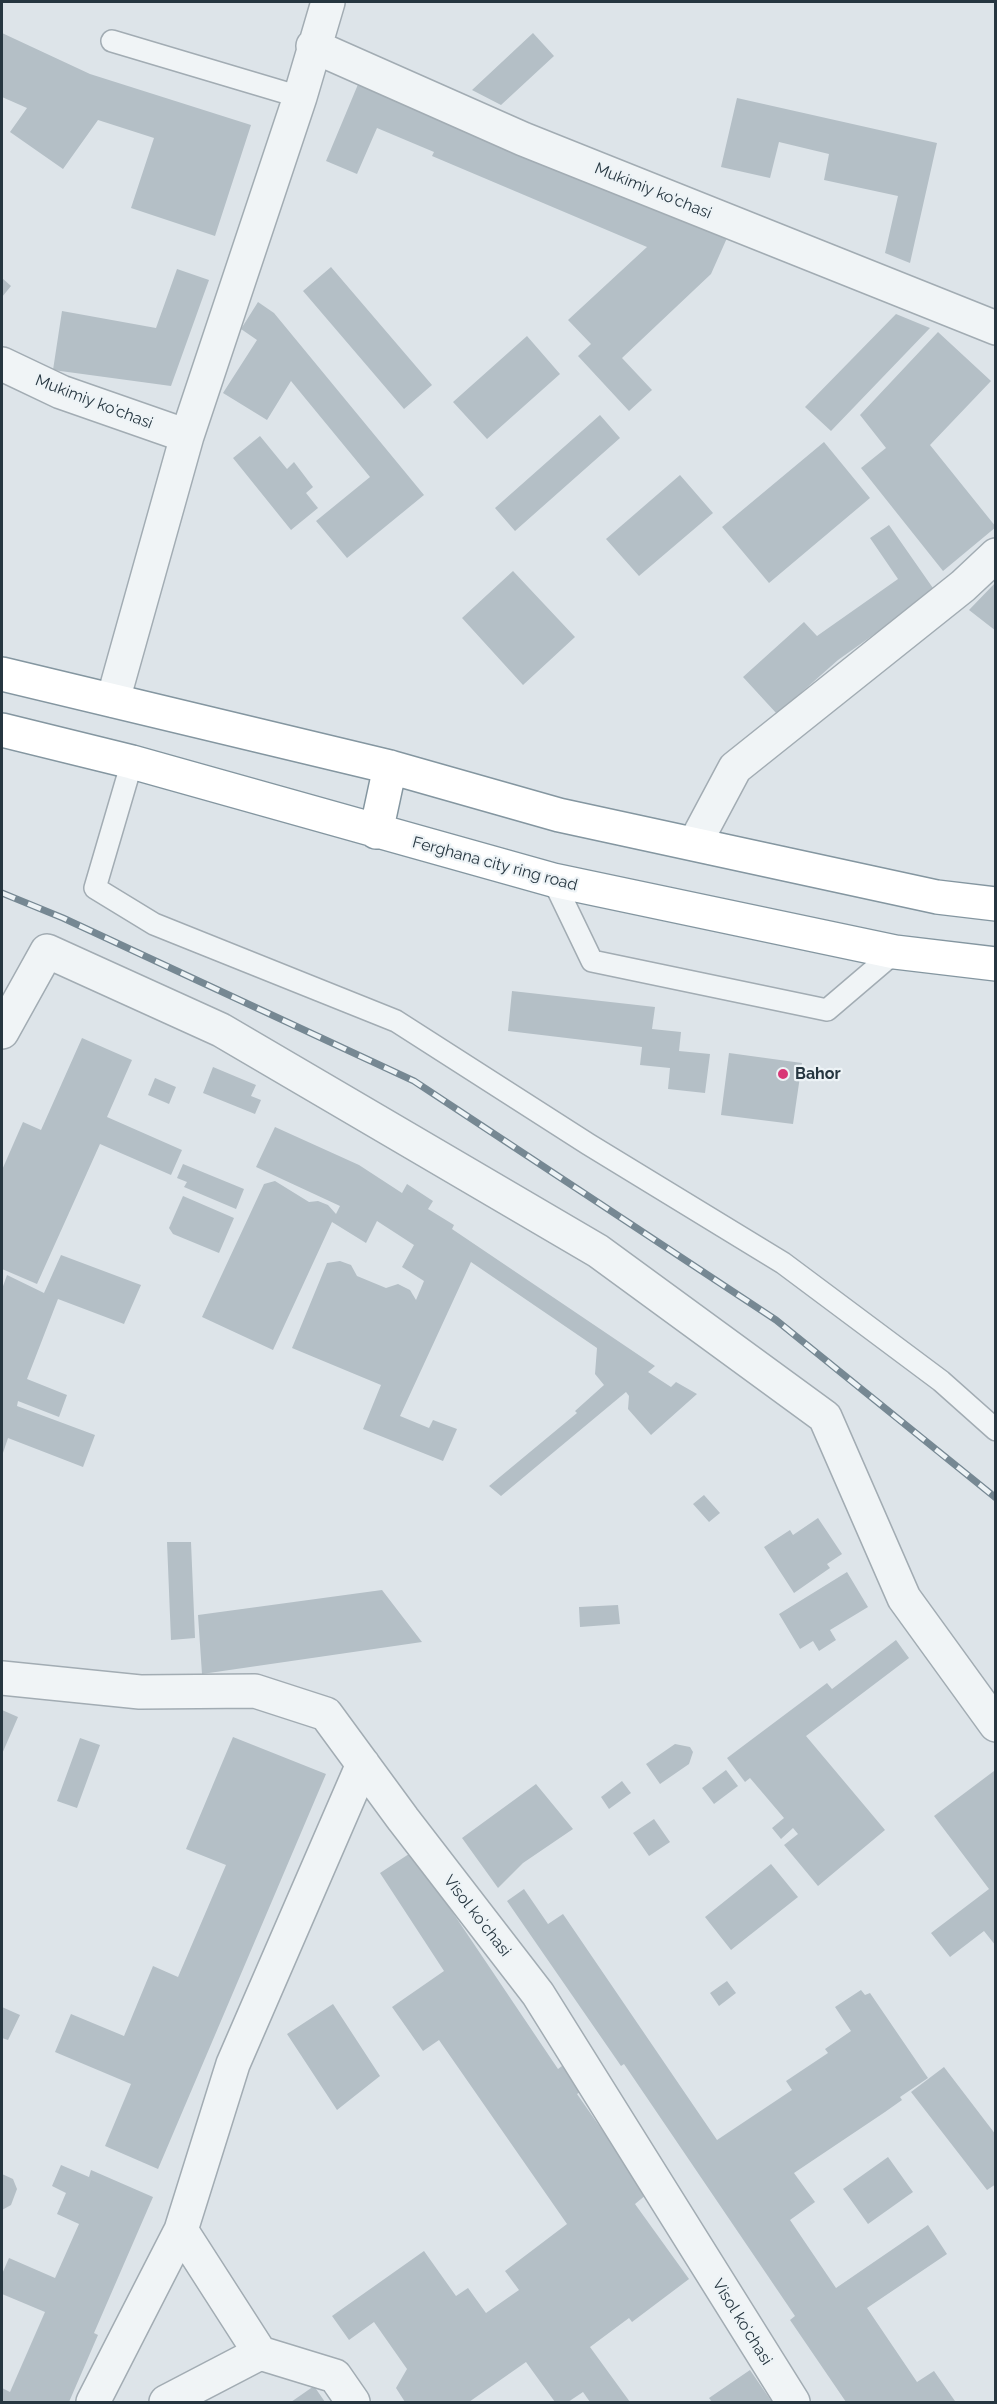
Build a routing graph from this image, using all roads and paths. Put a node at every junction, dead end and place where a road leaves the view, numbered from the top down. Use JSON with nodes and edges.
{"nodes":[{"id":1,"x":328,"y":2,"type":"edge"},
{"id":2,"x":112,"y":41,"type":"dead end"},
{"id":3,"x":313,"y":46,"type":"junction"},
{"id":4,"x":300,"y":97,"type":"junction"},
{"id":5,"x":996,"y":328,"type":"edge"},
{"id":6,"x":2,"y":364,"type":"edge"},
{"id":7,"x":187,"y":436,"type":"junction"},
{"id":8,"x":996,"y":555,"type":"edge"},
{"id":9,"x":2,"y":674,"type":"edge"},
{"id":10,"x":113,"y":700,"type":"junction"},
{"id":11,"x":2,"y":730,"type":"edge"},
{"id":12,"x":132,"y":762,"type":"junction"},
{"id":13,"x":390,"y":767,"type":"junction"},
{"id":14,"x":376,"y":832,"type":"junction"},
{"id":15,"x":695,"y":843,"type":"junction"},
{"id":16,"x":553,"y":880,"type":"junction"},
{"id":17,"x":996,"y":904,"type":"edge"},
{"id":18,"x":895,"y":952,"type":"junction"},
{"id":19,"x":996,"y":963,"type":"edge"},
{"id":20,"x":2,"y":1032,"type":"edge"},
{"id":21,"x":996,"y":1430,"type":"edge"},
{"id":22,"x":2,"y":1678,"type":"edge"},
{"id":23,"x":996,"y":1725,"type":"edge"},
{"id":24,"x":363,"y":1764,"type":"junction"},
{"id":25,"x":181,"y":2230,"type":"junction"},
{"id":26,"x":260,"y":2353,"type":"junction"},
{"id":27,"x":93,"y":2403,"type":"edge"},
{"id":28,"x":166,"y":2403,"type":"edge"},
{"id":29,"x":353,"y":2403,"type":"edge"},
{"id":30,"x":793,"y":2403,"type":"edge"}],
"edges":[{"from":1,"to":3,"type":"street"},
{"from":2,"to":4,"type":"lane"},
{"from":3,"to":4,"type":"street"},
{"from":3,"to":5,"type":"street","name":"Mukimiy ko'chasi"},
{"from":4,"to":7,"type":"street"},
{"from":6,"to":7,"type":"street","name":"Mukimiy ko'chasi"},
{"from":7,"to":10,"type":"street"},
{"from":8,"to":15,"type":"street"},
{"from":9,"to":10,"type":"highway"},
{"from":10,"to":13,"type":"highway"},
{"from":11,"to":12,"type":"highway","name":"Ferghana city ring road"},
{"from":12,"to":14,"type":"highway","name":"Ferghana city ring road"},
{"from":12,"to":21,"type":"lane"},
{"from":13,"to":14,"type":"highway"},
{"from":13,"to":15,"type":"highway"},
{"from":14,"to":16,"type":"highway","name":"Ferghana city ring road"},
{"from":15,"to":17,"type":"highway"},
{"from":16,"to":18,"type":"highway","name":"Ferghana city ring road"},
{"from":16,"to":18,"type":"lane"},
{"from":18,"to":19,"type":"highway","name":"Ferghana city ring road"},
{"from":20,"to":23,"type":"street"},
{"from":22,"to":24,"type":"street","name":"Visol koʻchasi"},
{"from":24,"to":25,"type":"street"},
{"from":24,"to":30,"type":"street","name":"Visol koʻchasi"},
{"from":25,"to":26,"type":"street"},
{"from":25,"to":27,"type":"street"},
{"from":26,"to":28,"type":"street"},
{"from":26,"to":29,"type":"street"}]}
